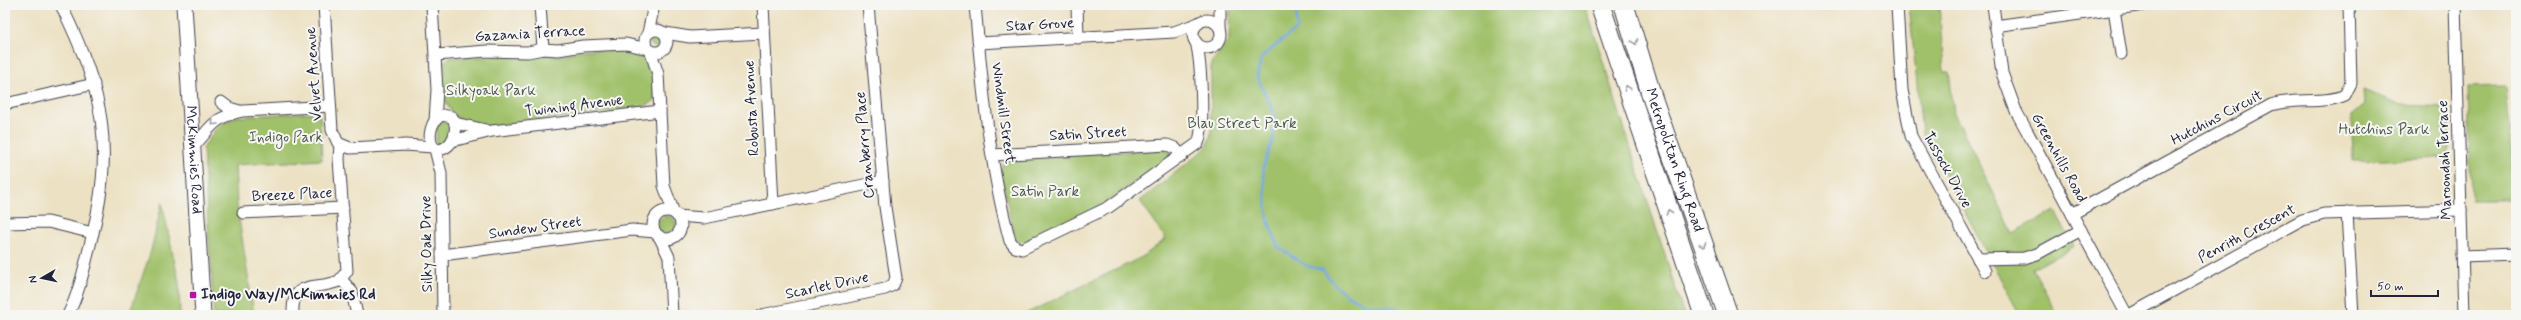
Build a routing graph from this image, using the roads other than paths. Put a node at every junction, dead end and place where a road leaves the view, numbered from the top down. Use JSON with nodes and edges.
{"nodes":[{"id":1,"x":60,"y":5,"type":"edge"},
{"id":2,"x":184,"y":5,"type":"edge"},
{"id":3,"x":324,"y":5,"type":"edge"},
{"id":4,"x":432,"y":5,"type":"edge"},
{"id":5,"x":540,"y":5,"type":"edge"},
{"id":6,"x":654,"y":5,"type":"edge"},
{"id":7,"x":868,"y":5,"type":"edge"},
{"id":8,"x":976,"y":5,"type":"edge"},
{"id":9,"x":1077,"y":5,"type":"edge"},
{"id":10,"x":1216,"y":5,"type":"edge"},
{"id":11,"x":1220,"y":5,"type":"edge"},
{"id":12,"x":1600,"y":5,"type":"edge"},
{"id":13,"x":1624,"y":5,"type":"edge"},
{"id":14,"x":1896,"y":5,"type":"edge"},
{"id":15,"x":1993,"y":5,"type":"edge"},
{"id":16,"x":2144,"y":5,"type":"edge"},
{"id":17,"x":2349,"y":5,"type":"edge"},
{"id":18,"x":2455,"y":5,"type":"edge"},
{"id":19,"x":761,"y":7,"type":"edge"},
{"id":20,"x":2114,"y":9,"type":"junction"},
{"id":21,"x":1201,"y":22,"type":"junction"},
{"id":22,"x":1995,"y":26,"type":"junction"},
{"id":23,"x":1220,"y":28,"type":"junction"},
{"id":24,"x":663,"y":32,"type":"junction"},
{"id":25,"x":1174,"y":32,"type":"junction"},
{"id":26,"x":763,"y":33,"type":"junction"},
{"id":27,"x":647,"y":34,"type":"junction"},
{"id":28,"x":690,"y":37,"type":"junction"},
{"id":29,"x":1078,"y":38,"type":"junction"},
{"id":30,"x":1196,"y":41,"type":"junction"},
{"id":31,"x":979,"y":43,"type":"junction"},
{"id":32,"x":626,"y":44,"type":"junction"},
{"id":33,"x":1212,"y":47,"type":"junction"},
{"id":34,"x":665,"y":48,"type":"junction"},
{"id":35,"x":543,"y":49,"type":"junction"},
{"id":36,"x":649,"y":49,"type":"junction"},
{"id":37,"x":2121,"y":54,"type":"dead end"},
{"id":38,"x":436,"y":55,"type":"junction"},
{"id":39,"x":1200,"y":66,"type":"junction"},
{"id":40,"x":658,"y":74,"type":"junction"},
{"id":41,"x":94,"y":84,"type":"junction"},
{"id":42,"x":437,"y":90,"type":"junction"},
{"id":43,"x":221,"y":102,"type":"dead end"},
{"id":44,"x":5,"y":104,"type":"edge"},
{"id":45,"x":330,"y":106,"type":"junction"},
{"id":46,"x":660,"y":110,"type":"junction"},
{"id":47,"x":243,"y":111,"type":"junction"},
{"id":48,"x":452,"y":119,"type":"junction"},
{"id":49,"x":433,"y":126,"type":"junction"},
{"id":50,"x":492,"y":131,"type":"junction"},
{"id":51,"x":450,"y":143,"type":"junction"},
{"id":52,"x":340,"y":145,"type":"junction"},
{"id":53,"x":405,"y":145,"type":"junction"},
{"id":54,"x":192,"y":148,"type":"junction"},
{"id":55,"x":434,"y":148,"type":"junction"},
{"id":56,"x":992,"y":155,"type":"junction"},
{"id":57,"x":1182,"y":156,"type":"junction"},
{"id":58,"x":441,"y":173,"type":"junction"},
{"id":59,"x":883,"y":181,"type":"junction"},
{"id":60,"x":664,"y":186,"type":"junction"},
{"id":61,"x":773,"y":204,"type":"junction"},
{"id":62,"x":343,"y":208,"type":"junction"},
{"id":63,"x":2461,"y":210,"type":"junction"},
{"id":64,"x":243,"y":213,"type":"dead end"},
{"id":65,"x":2347,"y":213,"type":"junction"},
{"id":66,"x":675,"y":214,"type":"junction"},
{"id":67,"x":2072,"y":214,"type":"junction"},
{"id":68,"x":658,"y":215,"type":"junction"},
{"id":69,"x":704,"y":218,"type":"junction"},
{"id":70,"x":5,"y":223,"type":"edge"},
{"id":71,"x":632,"y":230,"type":"junction"},
{"id":72,"x":2081,"y":230,"type":"junction"},
{"id":73,"x":93,"y":232,"type":"junction"},
{"id":74,"x":678,"y":233,"type":"junction"},
{"id":75,"x":657,"y":234,"type":"junction"},
{"id":76,"x":2516,"y":254,"type":"edge"},
{"id":77,"x":442,"y":255,"type":"junction"},
{"id":78,"x":2462,"y":256,"type":"junction"},
{"id":79,"x":669,"y":257,"type":"junction"},
{"id":80,"x":1978,"y":259,"type":"junction"},
{"id":81,"x":1985,"y":271,"type":"dead end"},
{"id":82,"x":342,"y":280,"type":"junction"},
{"id":83,"x":895,"y":282,"type":"joint"},
{"id":84,"x":68,"y":315,"type":"edge"},
{"id":85,"x":203,"y":315,"type":"edge"},
{"id":86,"x":293,"y":315,"type":"edge"},
{"id":87,"x":357,"y":315,"type":"edge"},
{"id":88,"x":443,"y":315,"type":"edge"},
{"id":89,"x":672,"y":315,"type":"edge"},
{"id":90,"x":762,"y":315,"type":"edge"},
{"id":91,"x":1704,"y":315,"type":"edge"},
{"id":92,"x":1728,"y":315,"type":"edge"},
{"id":93,"x":2128,"y":315,"type":"edge"},
{"id":94,"x":2353,"y":315,"type":"edge"},
{"id":95,"x":2464,"y":315,"type":"edge"}],
"edges":[{"from":1,"to":41,"type":"street"},
{"from":2,"to":54,"type":"main road","name":"McKimmies Road"},
{"from":3,"to":45,"type":"street","name":"Velvet Avenue"},
{"from":4,"to":38,"type":"street"},
{"from":5,"to":35,"type":"street"},
{"from":6,"to":24,"type":"street"},
{"from":6,"to":27,"type":"street"},
{"from":7,"to":59,"type":"street","name":"Cranberry Place"},
{"from":8,"to":31,"type":"street","name":"Windmill Street"},
{"from":9,"to":29,"type":"street"},
{"from":10,"to":21,"type":"street"},
{"from":11,"to":23,"type":"street"},
{"from":91,"to":12,"type":"highway","name":"Metropolitan Ring Road","one_way":true},
{"from":13,"to":92,"type":"highway","name":"Metropolitan Ring Road","one_way":true},
{"from":14,"to":80,"type":"street","name":"Tussock Drive"},
{"from":15,"to":22,"type":"street","name":"Greenhills Road"},
{"from":16,"to":20,"type":"street"},
{"from":17,"to":67,"type":"street","name":"Hutchins Circuit"},
{"from":18,"to":63,"type":"street","name":"Maroondah Terrace"},
{"from":19,"to":26,"type":"street","name":"Robusta Avenue"},
{"from":20,"to":22,"type":"street"},
{"from":20,"to":37,"type":"street"},
{"from":21,"to":23,"type":"street"},
{"from":21,"to":25,"type":"street","name":"Star Grove"},
{"from":21,"to":30,"type":"street"},
{"from":22,"to":67,"type":"street","name":"Greenhills Road"},
{"from":23,"to":33,"type":"street"},
{"from":24,"to":27,"type":"street"},
{"from":24,"to":28,"type":"street"},
{"from":24,"to":34,"type":"street"},
{"from":25,"to":29,"type":"street","name":"Star Grove"},
{"from":25,"to":30,"type":"street","name":"Star Grove"},
{"from":26,"to":28,"type":"street"},
{"from":26,"to":61,"type":"street","name":"Robusta Avenue"},
{"from":27,"to":32,"type":"street","name":"Gazania Terrace"},
{"from":27,"to":36,"type":"street"},
{"from":28,"to":34,"type":"street"},
{"from":29,"to":31,"type":"street","name":"Star Grove"},
{"from":30,"to":33,"type":"street"},
{"from":30,"to":39,"type":"street"},
{"from":31,"to":56,"type":"street","name":"Windmill Street"},
{"from":32,"to":35,"type":"street","name":"Gazania Terrace"},
{"from":32,"to":36,"type":"street","name":"Gazania Terrace"},
{"from":33,"to":39,"type":"street"},
{"from":34,"to":36,"type":"street"},
{"from":34,"to":40,"type":"street"},
{"from":35,"to":38,"type":"street","name":"Gazania Terrace"},
{"from":36,"to":40,"type":"street"},
{"from":38,"to":42,"type":"street"},
{"from":39,"to":57,"type":"street"},
{"from":40,"to":46,"type":"street"},
{"from":41,"to":44,"type":"street"},
{"from":41,"to":73,"type":"street"},
{"from":42,"to":48,"type":"street"},
{"from":42,"to":49,"type":"street"},
{"from":43,"to":47,"type":"street"},
{"from":45,"to":47,"type":"street"},
{"from":45,"to":52,"type":"street","name":"Velvet Avenue"},
{"from":46,"to":50,"type":"street","name":"Twining Avenue"},
{"from":46,"to":60,"type":"street"},
{"from":47,"to":54,"type":"street","one_way":true},
{"from":48,"to":49,"type":"street"},
{"from":48,"to":50,"type":"street","name":"Twining Avenue"},
{"from":48,"to":51,"type":"street"},
{"from":49,"to":53,"type":"street"},
{"from":49,"to":55,"type":"street"},
{"from":50,"to":51,"type":"street","name":"Twining Avenue"},
{"from":51,"to":55,"type":"street"},
{"from":51,"to":58,"type":"street","name":"Silky Oak Drive"},
{"from":52,"to":53,"type":"street"},
{"from":52,"to":62,"type":"street"},
{"from":53,"to":55,"type":"street"},
{"from":54,"to":85,"type":"main road","name":"McKimmies Road"},
{"from":55,"to":58,"type":"street","name":"Silky Oak Drive"},
{"from":56,"to":57,"type":"street","name":"Satin Street"},
{"from":56,"to":57,"type":"street","name":"Windmill Street"},
{"from":58,"to":77,"type":"street","name":"Silky Oak Drive"},
{"from":59,"to":61,"type":"street"},
{"from":59,"to":83,"type":"street","name":"Cranberry Place"},
{"from":60,"to":66,"type":"street"},
{"from":60,"to":68,"type":"street"},
{"from":61,"to":69,"type":"street"},
{"from":62,"to":64,"type":"street","name":"Breeze Place"},
{"from":62,"to":82,"type":"street"},
{"from":63,"to":65,"type":"street","name":"Penrith Crescent"},
{"from":63,"to":78,"type":"street","name":"Maroondah Terrace"},
{"from":65,"to":93,"type":"street","name":"Penrith Crescent"},
{"from":65,"to":94,"type":"street"},
{"from":66,"to":68,"type":"street"},
{"from":66,"to":69,"type":"street"},
{"from":66,"to":74,"type":"street"},
{"from":67,"to":72,"type":"street","name":"Greenhills Road"},
{"from":68,"to":71,"type":"street","name":"Sundew Street"},
{"from":68,"to":75,"type":"street"},
{"from":69,"to":74,"type":"street"},
{"from":70,"to":73,"type":"street"},
{"from":71,"to":75,"type":"street","name":"Sundew Street"},
{"from":71,"to":77,"type":"street","name":"Sundew Street"},
{"from":72,"to":80,"type":"street"},
{"from":72,"to":93,"type":"street","name":"Greenhills Road"},
{"from":73,"to":84,"type":"street"},
{"from":74,"to":75,"type":"street"},
{"from":74,"to":79,"type":"street"},
{"from":75,"to":79,"type":"street"},
{"from":76,"to":78,"type":"street"},
{"from":77,"to":88,"type":"street","name":"Silky Oak Drive"},
{"from":78,"to":95,"type":"street","name":"Maroondah Terrace"},
{"from":79,"to":89,"type":"street"},
{"from":80,"to":81,"type":"street","name":"Tussock Drive"},
{"from":82,"to":86,"type":"street"},
{"from":82,"to":87,"type":"street"},
{"from":83,"to":90,"type":"street","name":"Scarlet Drive"}]}
